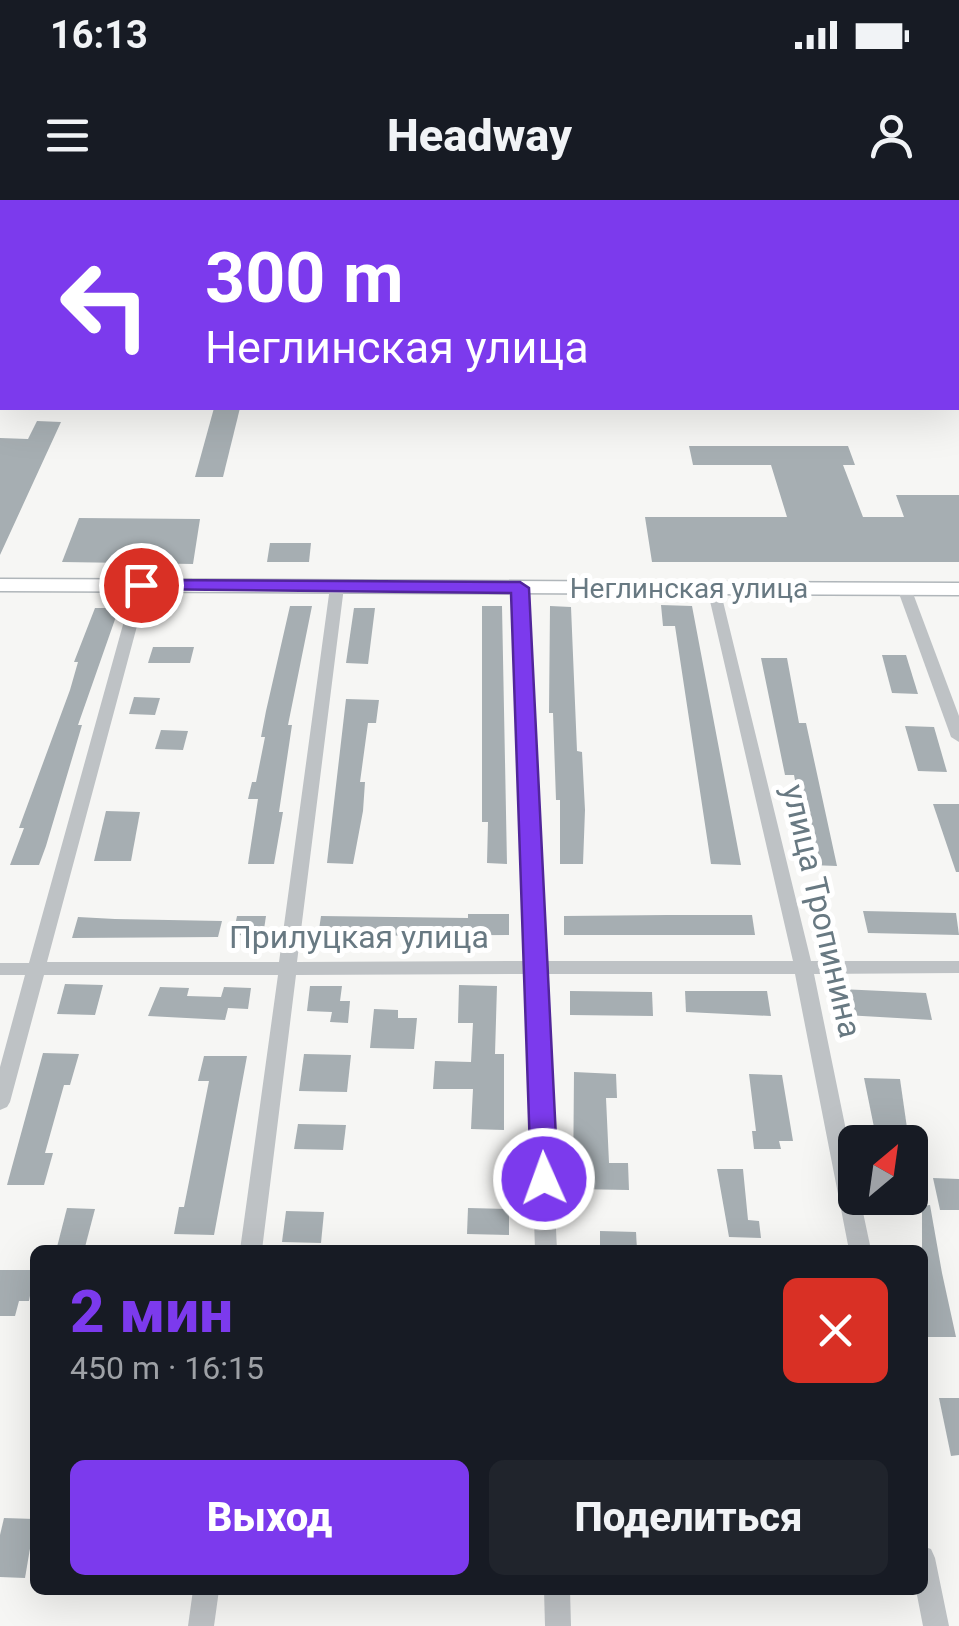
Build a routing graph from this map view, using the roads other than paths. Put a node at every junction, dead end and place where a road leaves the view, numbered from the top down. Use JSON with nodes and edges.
{"nodes":[{"id":1,"x":0,"y":585,"type":"edge"},
{"id":2,"x":141,"y":585,"type":"junction"},
{"id":3,"x":337,"y":587,"type":"junction"},
{"id":4,"x":520,"y":588,"type":"junction"},
{"id":5,"x":714,"y":588,"type":"junction"},
{"id":6,"x":904,"y":588,"type":"junction"},
{"id":7,"x":959,"y":589,"type":"edge"},
{"id":8,"x":959,"y":736,"type":"edge"},
{"id":9,"x":803,"y":966,"type":"junction"},
{"id":10,"x":959,"y":966,"type":"edge"},
{"id":11,"x":290,"y":967,"type":"junction"},
{"id":12,"x":538,"y":967,"type":"junction"},
{"id":13,"x":0,"y":969,"type":"edge"},
{"id":14,"x":38,"y":970,"type":"junction"},
{"id":15,"x":0,"y":1102,"type":"edge"},
{"id":16,"x":252,"y":1245,"type":"edge"},
{"id":17,"x":546,"y":1245,"type":"edge"},
{"id":18,"x":859,"y":1245,"type":"edge"},
{"id":19,"x":928,"y":1587,"type":"edge"},
{"id":20,"x":205,"y":1595,"type":"edge"},
{"id":21,"x":557,"y":1595,"type":"edge"},
{"id":22,"x":201,"y":1626,"type":"edge"},
{"id":23,"x":558,"y":1626,"type":"edge"},
{"id":24,"x":936,"y":1626,"type":"edge"}],
"edges":[{"from":1,"to":2,"type":"street","name":"Неглинская улица"},
{"from":2,"to":3,"type":"street","name":"Неглинская улица"},
{"from":2,"to":14,"type":"street"},
{"from":3,"to":4,"type":"street","name":"Неглинская улица"},
{"from":3,"to":11,"type":"street"},
{"from":4,"to":5,"type":"street","name":"Неглинская улица"},
{"from":4,"to":12,"type":"street"},
{"from":5,"to":6,"type":"street","name":"Неглинская улица"},
{"from":5,"to":9,"type":"street","name":"улица Тропинина"},
{"from":6,"to":7,"type":"street","name":"Неглинская улица"},
{"from":6,"to":8,"type":"street"},
{"from":9,"to":10,"type":"street","name":"Прилуцкая улица"},
{"from":9,"to":12,"type":"street","name":"Прилуцкая улица"},
{"from":9,"to":18,"type":"street","name":"улица Тропинина"},
{"from":11,"to":12,"type":"street","name":"Прилуцкая улица"},
{"from":11,"to":14,"type":"street","name":"Прилуцкая улица"},
{"from":11,"to":16,"type":"street"},
{"from":12,"to":17,"type":"street"},
{"from":13,"to":14,"type":"street","name":"Прилуцкая улица"},
{"from":14,"to":15,"type":"street"},
{"from":19,"to":24,"type":"street"},
{"from":20,"to":22,"type":"street"},
{"from":21,"to":23,"type":"street"}]}
